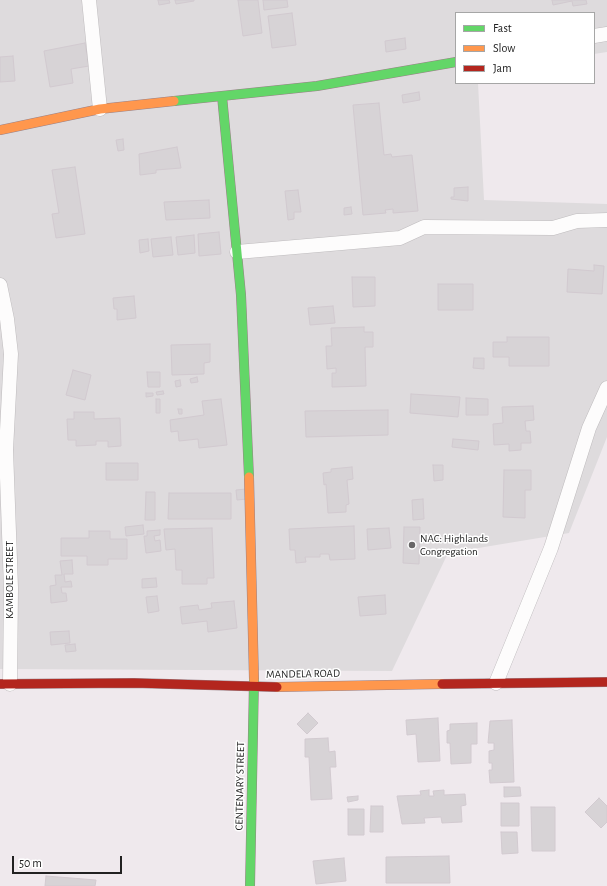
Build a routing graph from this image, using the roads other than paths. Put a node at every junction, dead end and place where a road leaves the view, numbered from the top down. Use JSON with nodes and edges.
{"nodes":[{"id":1,"x":89,"y":0,"type":"edge"},
{"id":2,"x":607,"y":34,"type":"edge"},
{"id":3,"x":595,"y":36,"type":"edge"},
{"id":4,"x":455,"y":62,"type":"edge"},
{"id":5,"x":222,"y":96,"type":"junction"},
{"id":6,"x":100,"y":109,"type":"junction"},
{"id":7,"x":0,"y":130,"type":"edge"},
{"id":8,"x":607,"y":220,"type":"edge"},
{"id":9,"x":237,"y":252,"type":"junction"},
{"id":10,"x":0,"y":285,"type":"edge"},
{"id":11,"x":607,"y":388,"type":"edge"},
{"id":12,"x":607,"y":682,"type":"edge"},
{"id":13,"x":496,"y":683,"type":"junction"},
{"id":14,"x":5,"y":684,"type":"edge"},
{"id":15,"x":254,"y":687,"type":"junction"},
{"id":16,"x":250,"y":886,"type":"edge"}],
"edges":[{"from":1,"to":6,"type":"street"},
{"from":2,"to":3,"type":"street"},
{"from":4,"to":5,"type":"street"},
{"from":5,"to":6,"type":"street"},
{"from":5,"to":9,"type":"street","name":"CENTENARY STREET"},
{"from":6,"to":7,"type":"street"},
{"from":8,"to":9,"type":"street"},
{"from":9,"to":15,"type":"street","name":"CENTENARY STREET"},
{"from":10,"to":14,"type":"street","name":"KAMBOLE STREET"},
{"from":11,"to":13,"type":"street"},
{"from":12,"to":13,"type":"street","name":"MANDELA ROAD"},
{"from":13,"to":15,"type":"street","name":"MANDELA ROAD"},
{"from":14,"to":15,"type":"street","name":"MANDELA ROAD"},
{"from":15,"to":16,"type":"street","name":"CENTENARY STREET"}]}
